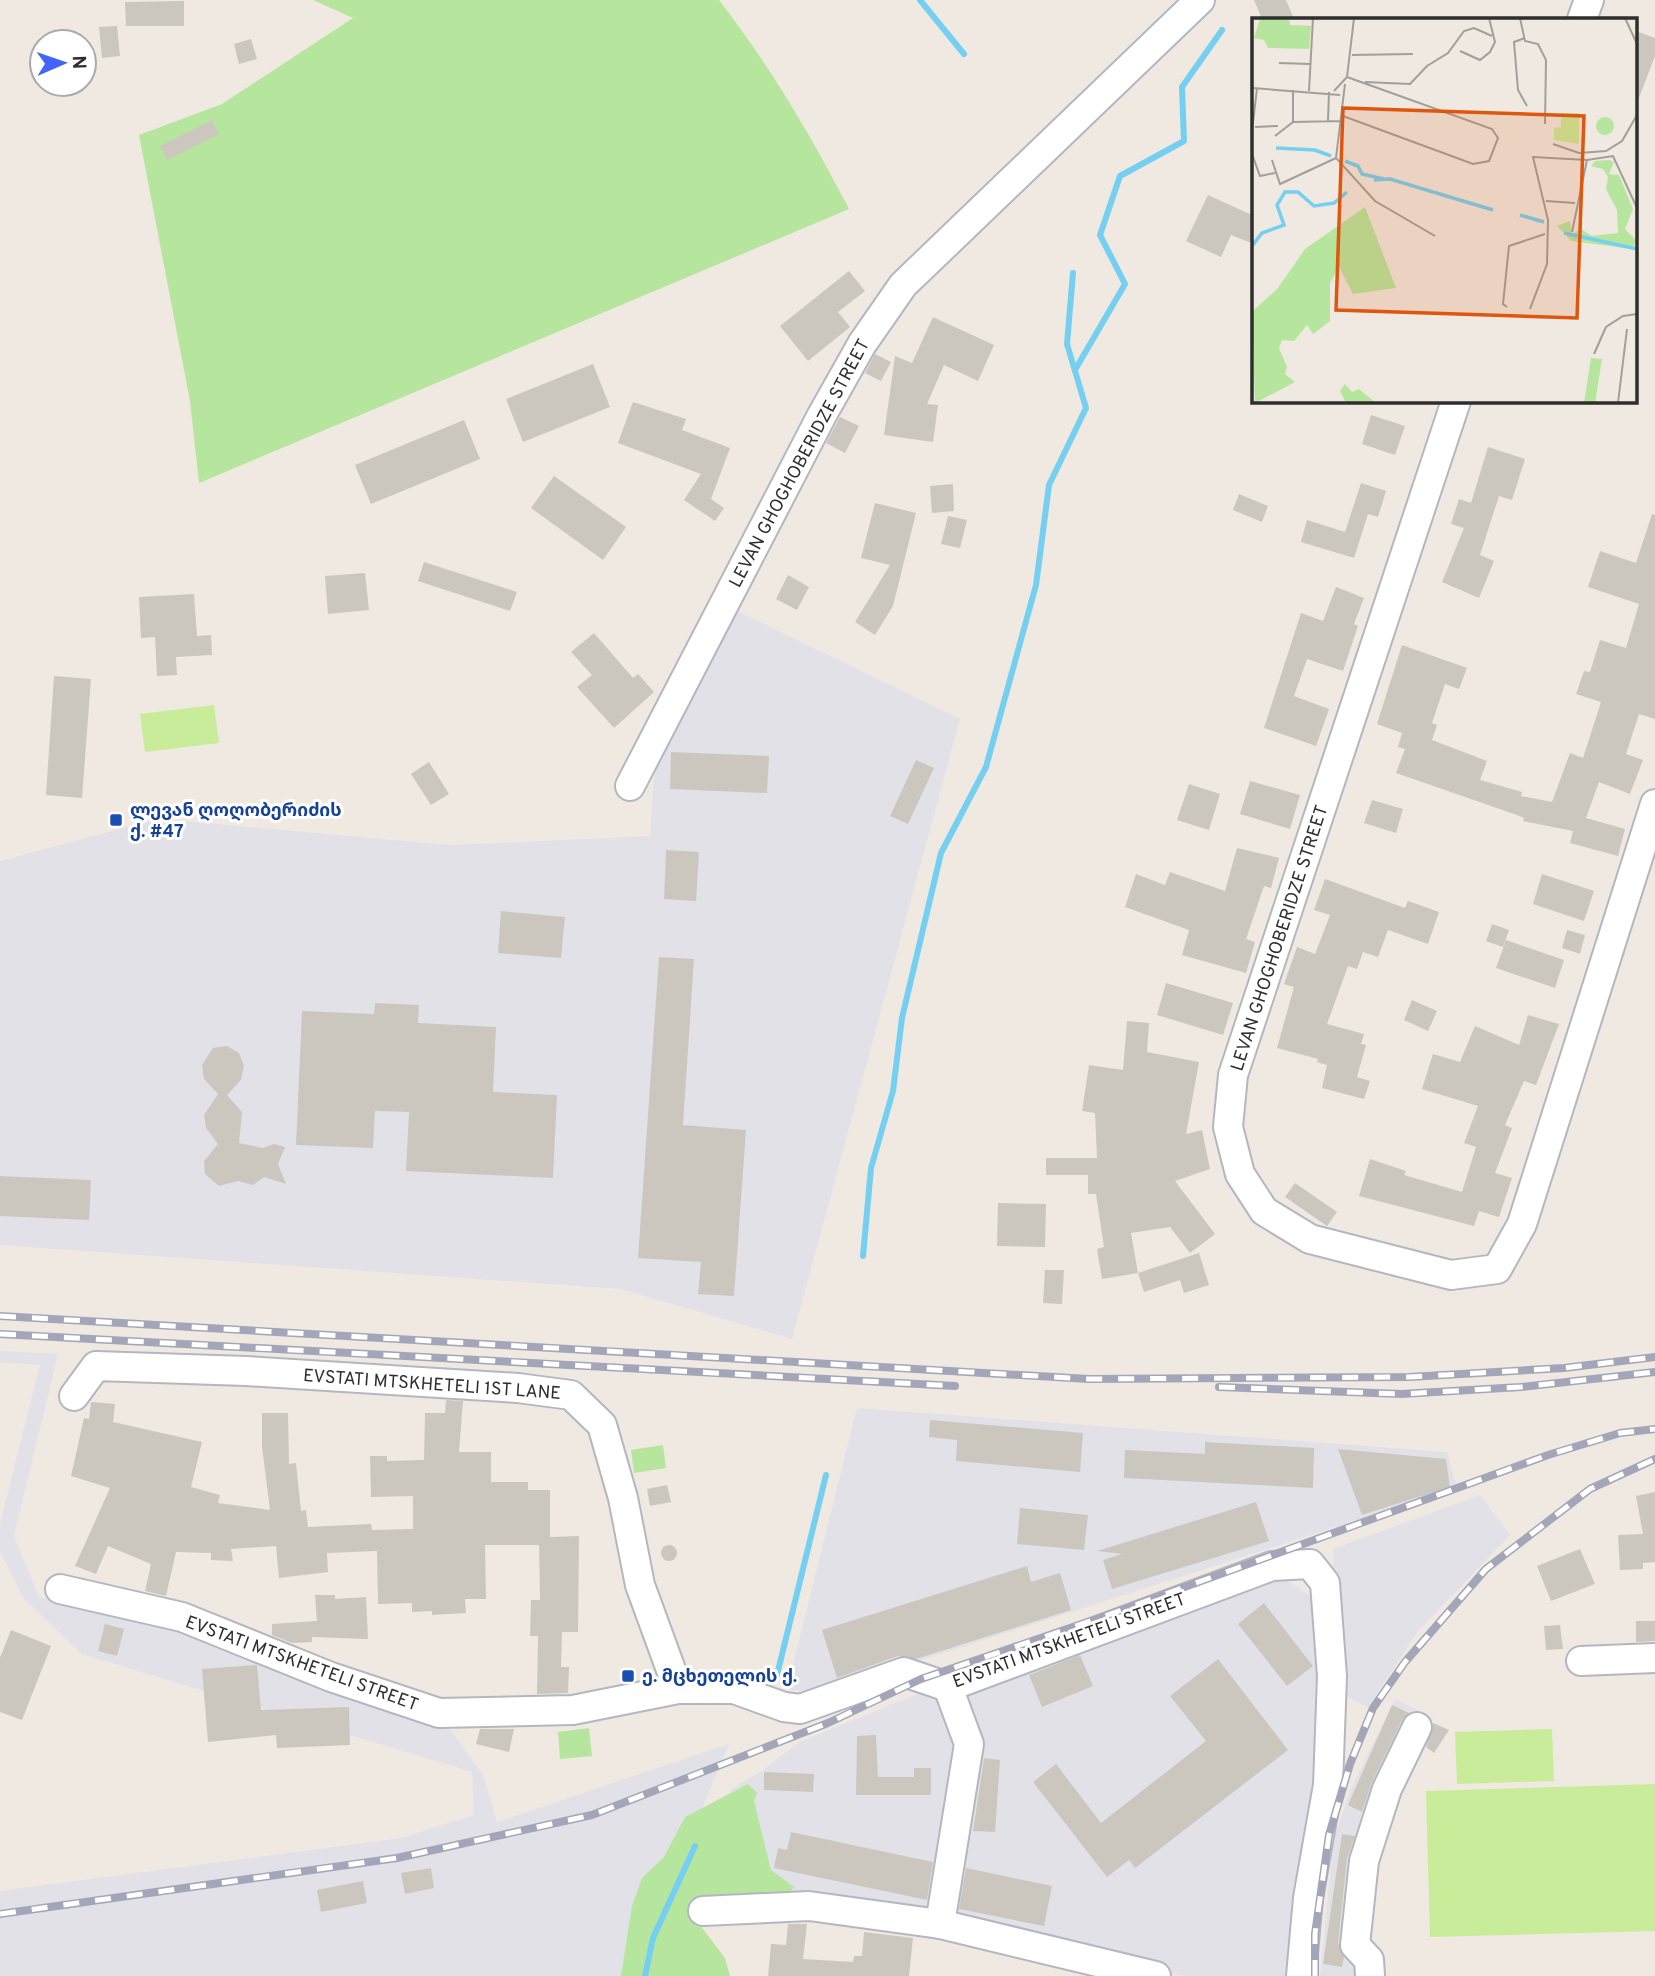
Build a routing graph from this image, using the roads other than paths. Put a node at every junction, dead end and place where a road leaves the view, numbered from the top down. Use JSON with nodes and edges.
{"nodes":[{"id":1,"x":1200,"y":0,"type":"edge"},
{"id":2,"x":1589,"y":0,"type":"edge"},
{"id":3,"x":1583,"y":18,"type":"edge"},
{"id":4,"x":1456,"y":402,"type":"edge"},
{"id":5,"x":630,"y":786,"type":"dead end"},
{"id":6,"x":1655,"y":804,"type":"edge"},
{"id":7,"x":74,"y":1396,"type":"dead end"},
{"id":8,"x":60,"y":1589,"type":"dead end"},
{"id":9,"x":1655,"y":1658,"type":"edge"},
{"id":10,"x":1581,"y":1661,"type":"dead end"},
{"id":11,"x":948,"y":1687,"type":"junction"},
{"id":12,"x":678,"y":1689,"type":"junction"},
{"id":13,"x":1417,"y":1727,"type":"dead end"},
{"id":14,"x":703,"y":1911,"type":"dead end"},
{"id":15,"x":940,"y":1924,"type":"junction"},
{"id":16,"x":1156,"y":1976,"type":"edge"},
{"id":17,"x":1301,"y":1976,"type":"edge"},
{"id":18,"x":1370,"y":1976,"type":"edge"}],
"edges":[{"from":1,"to":5,"type":"street","name":"LEVAN GHOGHOBERIDZE STREET"},
{"from":2,"to":3,"type":"street"},
{"from":4,"to":6,"type":"street","name":"LEVAN GHOGHOBERIDZE STREET"},
{"from":7,"to":12,"type":"street","name":"EVSTATI MTSKHETELI 1ST LANE"},
{"from":8,"to":12,"type":"street","name":"EVSTATI MTSKHETELI STREET"},
{"from":9,"to":10,"type":"street"},
{"from":11,"to":12,"type":"street","name":"EVSTATI MTSKHETELI STREET"},
{"from":11,"to":15,"type":"street"},
{"from":11,"to":17,"type":"street","name":"EVSTATI MTSKHETELI STREET"},
{"from":13,"to":18,"type":"street"},
{"from":14,"to":15,"type":"street"},
{"from":15,"to":16,"type":"street"}]}
